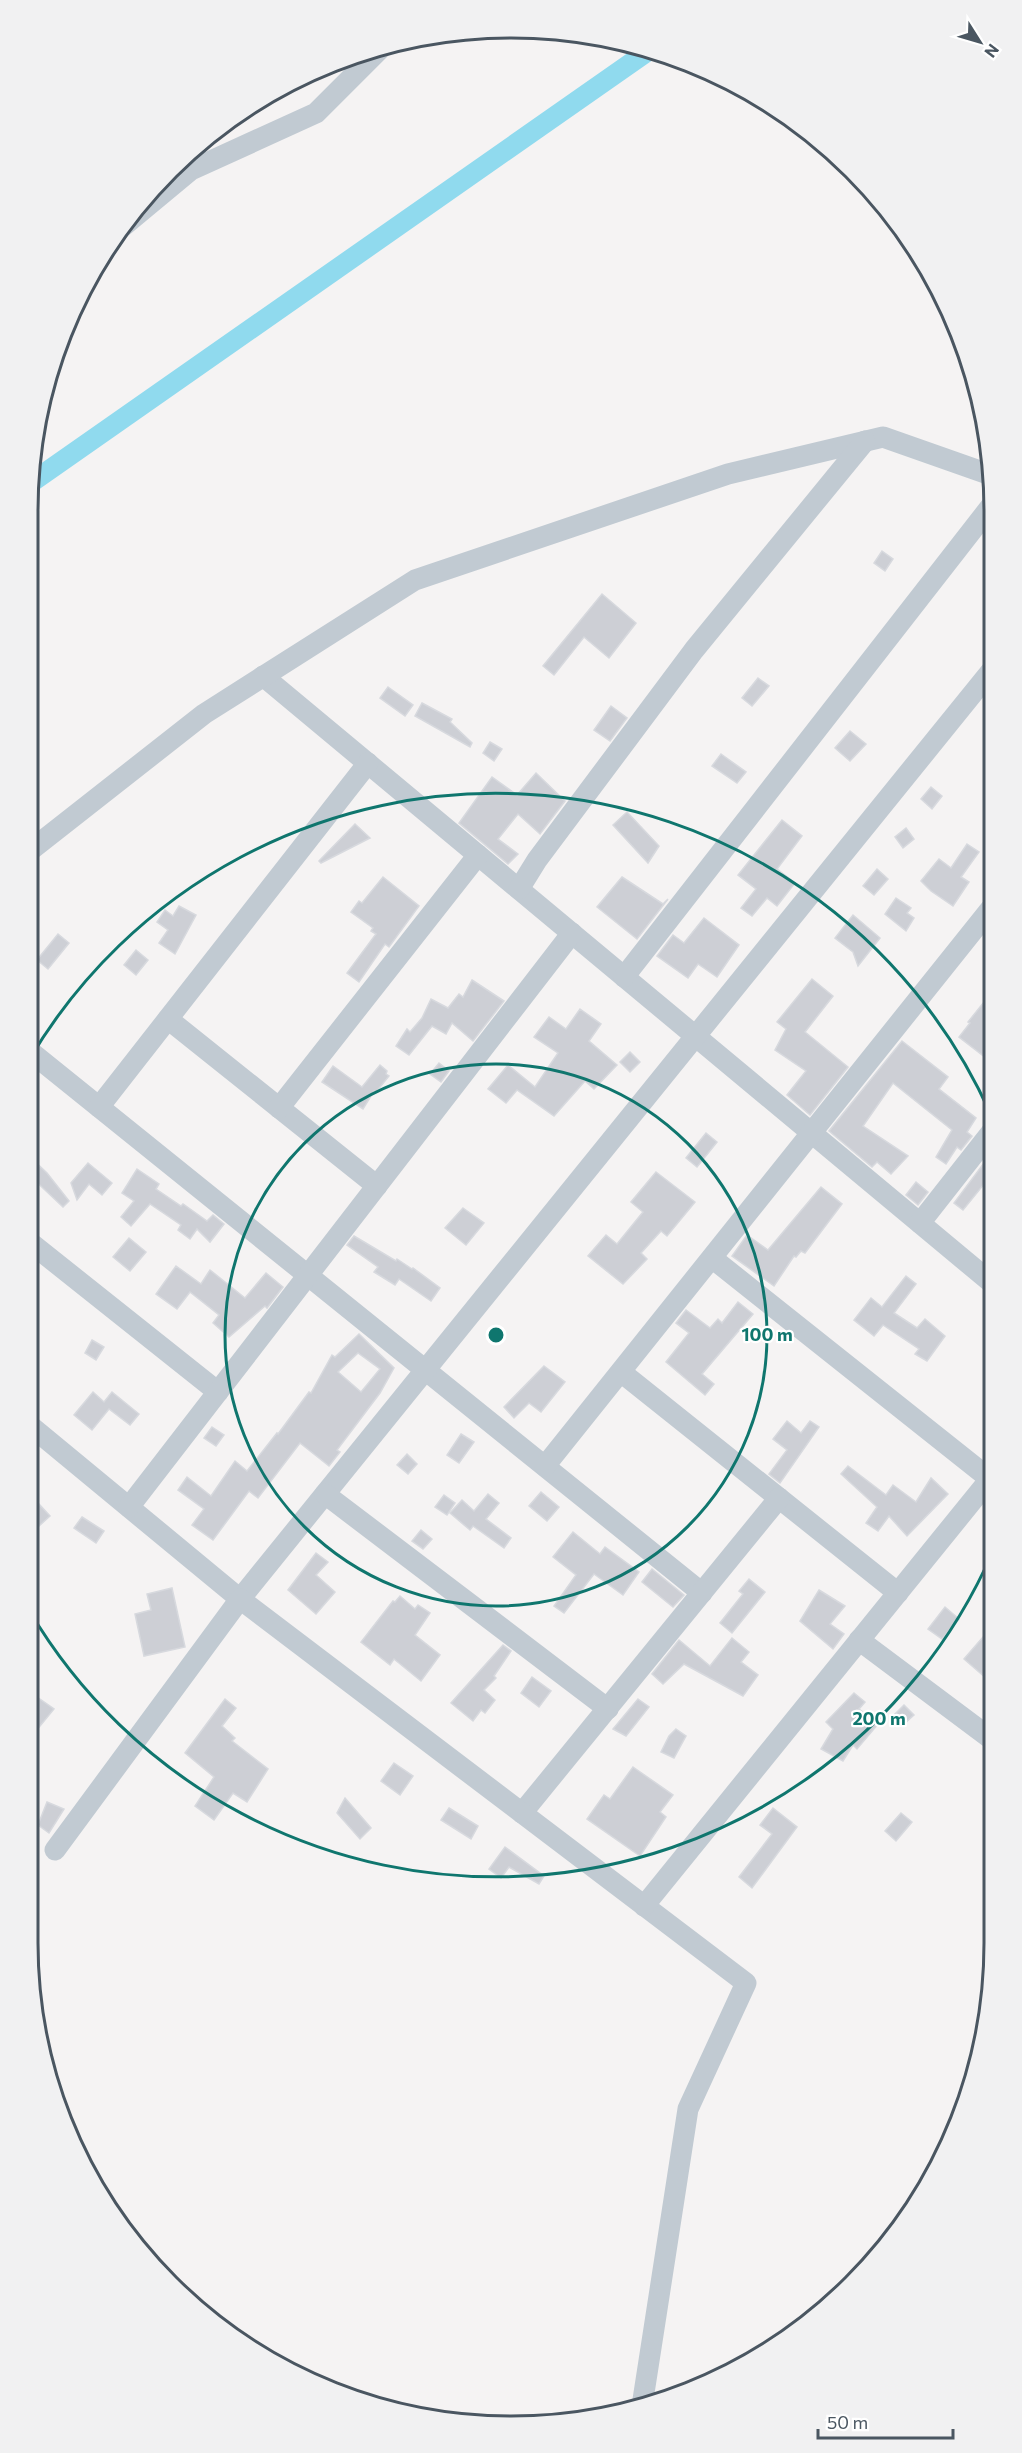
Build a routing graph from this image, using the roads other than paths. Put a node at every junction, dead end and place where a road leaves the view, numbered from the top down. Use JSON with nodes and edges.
{"nodes":[{"id":1,"x":369,"y":60,"type":"edge"},
{"id":2,"x":191,"y":163,"type":"edge"},
{"id":3,"x":865,"y":441,"type":"junction"},
{"id":4,"x":982,"y":472,"type":"edge"},
{"id":5,"x":984,"y":515,"type":"edge"},
{"id":6,"x":263,"y":676,"type":"junction"},
{"id":7,"x":984,"y":681,"type":"edge"},
{"id":8,"x":368,"y":763,"type":"junction"},
{"id":9,"x":38,"y":844,"type":"edge"},
{"id":10,"x":478,"y":855,"type":"junction"},
{"id":11,"x":519,"y":889,"type":"junction"},
{"id":12,"x":984,"y":917,"type":"edge"},
{"id":13,"x":572,"y":933,"type":"junction"},
{"id":14,"x":624,"y":977,"type":"junction"},
{"id":15,"x":168,"y":1019,"type":"junction"},
{"id":16,"x":696,"y":1036,"type":"junction"},
{"id":17,"x":38,"y":1064,"type":"edge"},
{"id":18,"x":99,"y":1107,"type":"junction"},
{"id":19,"x":279,"y":1108,"type":"junction"},
{"id":20,"x":812,"y":1133,"type":"junction"},
{"id":21,"x":984,"y":1141,"type":"edge"},
{"id":22,"x":377,"y":1186,"type":"junction"},
{"id":23,"x":920,"y":1223,"type":"junction"},
{"id":24,"x":38,"y":1249,"type":"edge"},
{"id":25,"x":712,"y":1258,"type":"junction"},
{"id":26,"x":308,"y":1275,"type":"junction"},
{"id":27,"x":984,"y":1276,"type":"edge"},
{"id":28,"x":426,"y":1370,"type":"junction"},
{"id":29,"x":621,"y":1372,"type":"junction"},
{"id":30,"x":218,"y":1392,"type":"junction"},
{"id":31,"x":38,"y":1432,"type":"edge"},
{"id":32,"x":545,"y":1466,"type":"junction"},
{"id":33,"x":984,"y":1471,"type":"edge"},
{"id":34,"x":984,"y":1487,"type":"edge"},
{"id":35,"x":326,"y":1494,"type":"junction"},
{"id":36,"x":779,"y":1498,"type":"junction"},
{"id":37,"x":129,"y":1507,"type":"junction"},
{"id":38,"x":702,"y":1593,"type":"junction"},
{"id":39,"x":898,"y":1593,"type":"junction"},
{"id":40,"x":240,"y":1599,"type":"junction"},
{"id":41,"x":859,"y":1640,"type":"junction"},
{"id":42,"x":608,"y":1708,"type":"junction"},
{"id":43,"x":984,"y":1734,"type":"edge"},
{"id":44,"x":522,"y":1814,"type":"junction"},
{"id":45,"x":55,"y":1850,"type":"dead end"},
{"id":46,"x":644,"y":1906,"type":"junction"},
{"id":47,"x":644,"y":2396,"type":"edge"}],
"edges":[{"from":1,"to":2,"type":"street"},
{"from":3,"to":4,"type":"street"},
{"from":3,"to":6,"type":"street"},
{"from":3,"to":11,"type":"street"},
{"from":5,"to":14,"type":"street"},
{"from":6,"to":8,"type":"street"},
{"from":6,"to":9,"type":"street"},
{"from":7,"to":16,"type":"street"},
{"from":8,"to":10,"type":"street"},
{"from":8,"to":15,"type":"street"},
{"from":10,"to":11,"type":"street"},
{"from":10,"to":19,"type":"street"},
{"from":11,"to":13,"type":"street"},
{"from":12,"to":20,"type":"street"},
{"from":13,"to":14,"type":"street"},
{"from":13,"to":22,"type":"street"},
{"from":14,"to":16,"type":"street"},
{"from":15,"to":18,"type":"street"},
{"from":15,"to":19,"type":"street"},
{"from":16,"to":20,"type":"street"},
{"from":16,"to":28,"type":"street"},
{"from":17,"to":18,"type":"street"},
{"from":18,"to":26,"type":"street"},
{"from":19,"to":22,"type":"street"},
{"from":20,"to":23,"type":"street"},
{"from":20,"to":25,"type":"street"},
{"from":21,"to":23,"type":"street"},
{"from":22,"to":26,"type":"street"},
{"from":23,"to":27,"type":"street"},
{"from":24,"to":30,"type":"street"},
{"from":25,"to":29,"type":"street"},
{"from":25,"to":33,"type":"street"},
{"from":26,"to":28,"type":"street"},
{"from":26,"to":30,"type":"street"},
{"from":28,"to":32,"type":"street"},
{"from":28,"to":35,"type":"street"},
{"from":29,"to":32,"type":"street"},
{"from":29,"to":36,"type":"street"},
{"from":30,"to":37,"type":"street"},
{"from":31,"to":37,"type":"street"},
{"from":32,"to":38,"type":"street"},
{"from":34,"to":39,"type":"street"},
{"from":35,"to":40,"type":"street"},
{"from":35,"to":42,"type":"street"},
{"from":36,"to":38,"type":"street"},
{"from":36,"to":39,"type":"street"},
{"from":37,"to":40,"type":"street"},
{"from":38,"to":42,"type":"street"},
{"from":39,"to":41,"type":"street"},
{"from":40,"to":44,"type":"street"},
{"from":40,"to":45,"type":"street"},
{"from":41,"to":43,"type":"street"},
{"from":41,"to":46,"type":"street"},
{"from":42,"to":44,"type":"street"},
{"from":44,"to":46,"type":"street"},
{"from":46,"to":47,"type":"street"}]}
